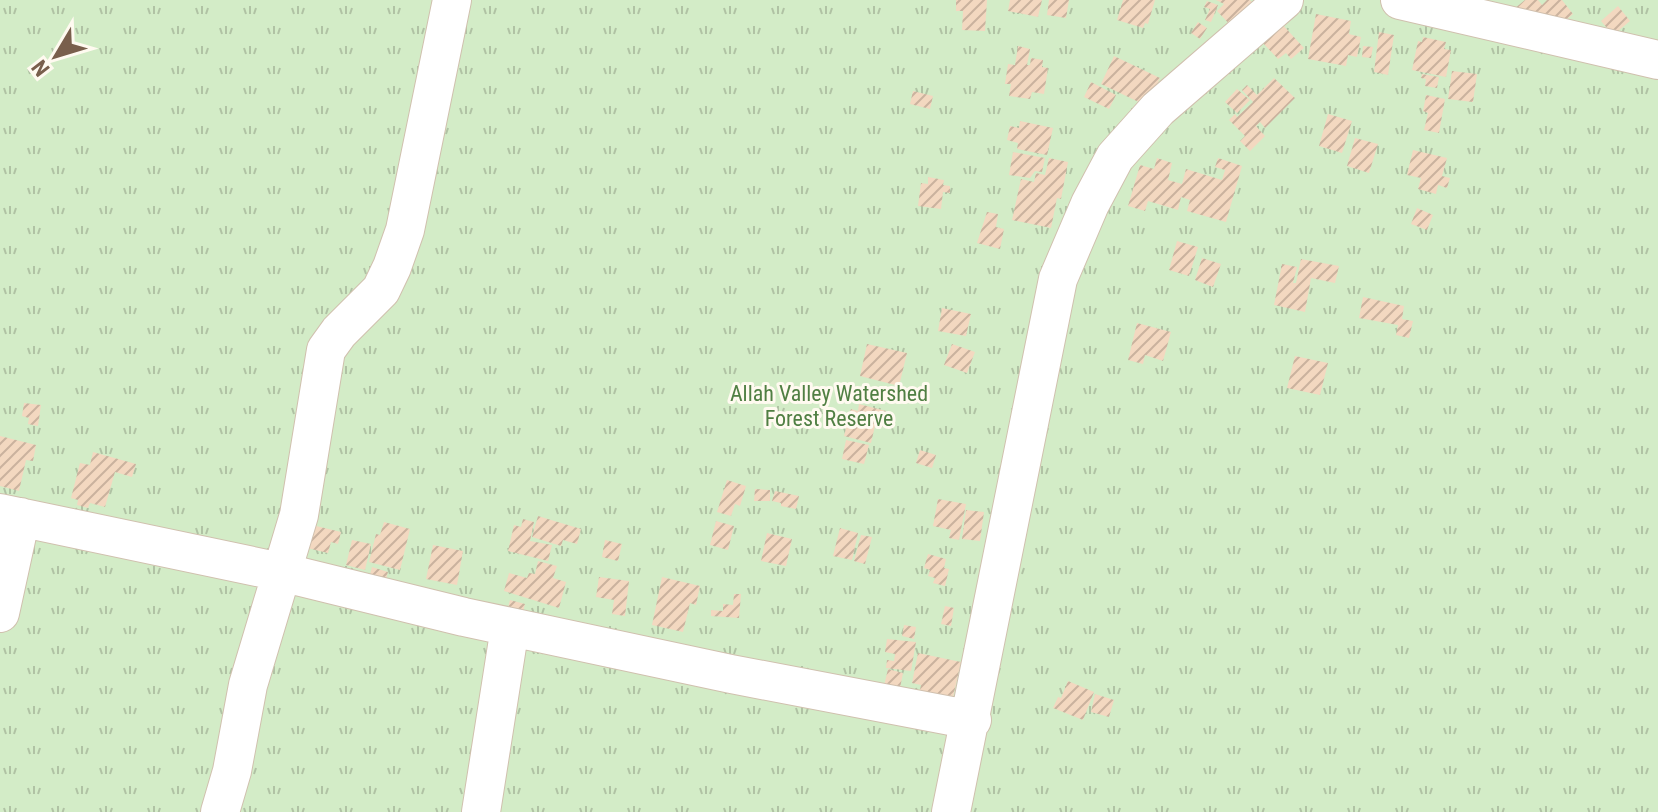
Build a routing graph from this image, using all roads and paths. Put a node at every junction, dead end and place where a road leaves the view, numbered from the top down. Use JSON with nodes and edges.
{"nodes":[{"id":1,"x":452,"y":0,"type":"edge"},
{"id":2,"x":1284,"y":0,"type":"edge"},
{"id":3,"x":1400,"y":0,"type":"edge"},
{"id":4,"x":1658,"y":60,"type":"edge"},
{"id":5,"x":10,"y":515,"type":"edge"},
{"id":6,"x":281,"y":572,"type":"junction"},
{"id":7,"x":0,"y":613,"type":"edge"},
{"id":8,"x":510,"y":627,"type":"junction"},
{"id":9,"x":972,"y":720,"type":"junction"},
{"id":10,"x":220,"y":812,"type":"edge"},
{"id":11,"x":481,"y":812,"type":"edge"},
{"id":12,"x":951,"y":812,"type":"edge"}],
"edges":[{"from":1,"to":6,"type":"street"},
{"from":2,"to":9,"type":"street"},
{"from":3,"to":4,"type":"street"},
{"from":5,"to":6,"type":"street"},
{"from":5,"to":7,"type":"street"},
{"from":6,"to":8,"type":"street"},
{"from":6,"to":10,"type":"street"},
{"from":8,"to":9,"type":"street"},
{"from":8,"to":11,"type":"street"},
{"from":9,"to":12,"type":"street"}]}
